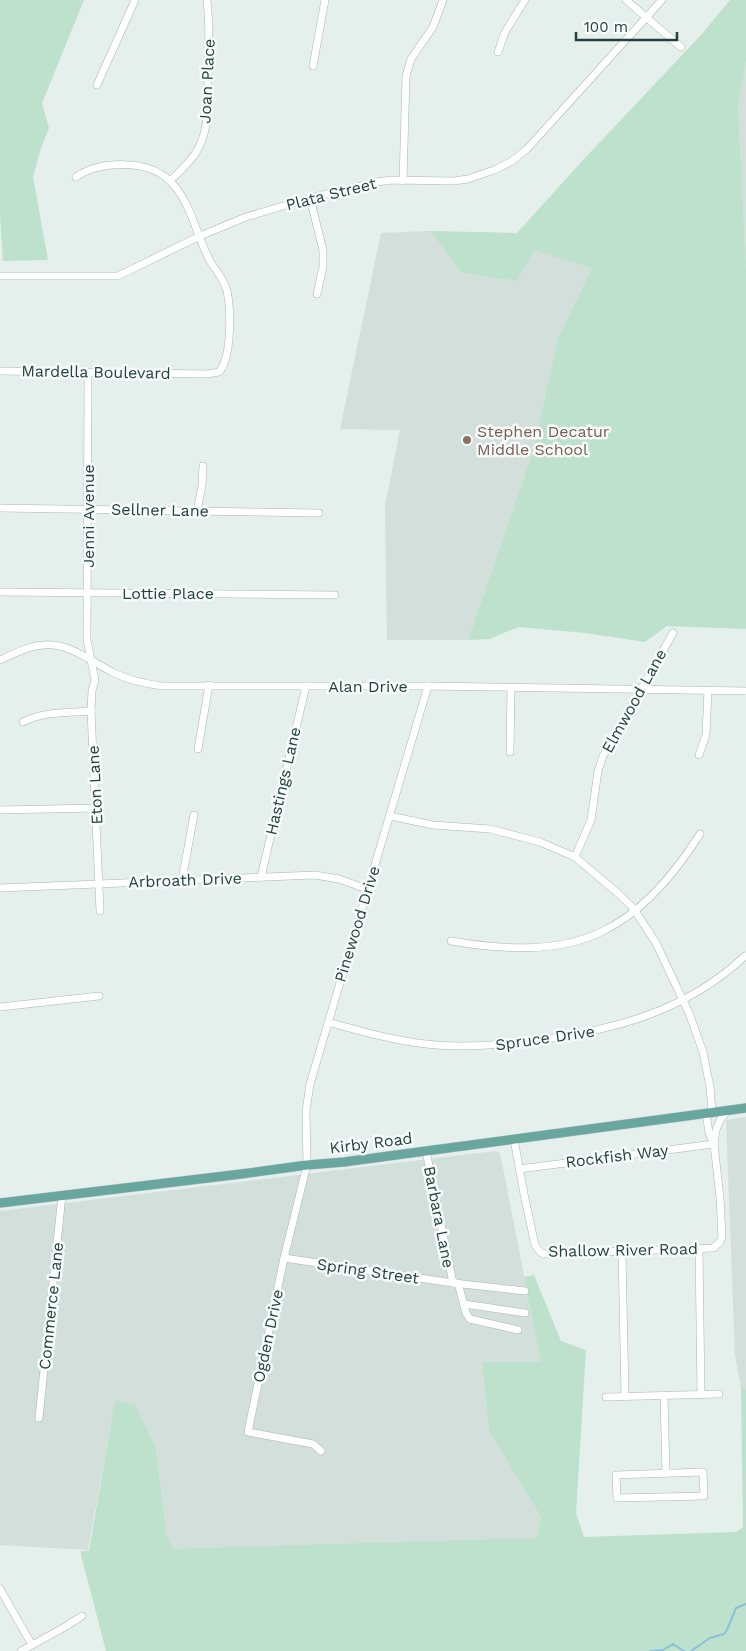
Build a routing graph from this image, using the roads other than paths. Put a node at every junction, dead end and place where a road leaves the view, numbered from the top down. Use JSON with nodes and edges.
{"nodes":[{"id":1,"x":135,"y":0,"type":"edge"},
{"id":2,"x":207,"y":0,"type":"edge"},
{"id":3,"x":325,"y":0,"type":"edge"},
{"id":4,"x":444,"y":0,"type":"edge"},
{"id":5,"x":525,"y":0,"type":"edge"},
{"id":6,"x":626,"y":0,"type":"edge"},
{"id":7,"x":662,"y":0,"type":"edge"},
{"id":8,"x":646,"y":18,"type":"junction"},
{"id":9,"x":681,"y":48,"type":"dead end"},
{"id":10,"x":498,"y":52,"type":"dead end"},
{"id":11,"x":313,"y":66,"type":"dead end"},
{"id":12,"x":97,"y":85,"type":"dead end"},
{"id":13,"x":76,"y":177,"type":"dead end"},
{"id":14,"x":403,"y":180,"type":"junction"},
{"id":15,"x":170,"y":181,"type":"junction"},
{"id":16,"x":310,"y":198,"type":"junction"},
{"id":17,"x":200,"y":236,"type":"junction"},
{"id":18,"x":0,"y":276,"type":"edge"},
{"id":19,"x":317,"y":294,"type":"dead end"},
{"id":20,"x":0,"y":371,"type":"edge"},
{"id":21,"x":88,"y":373,"type":"junction"},
{"id":22,"x":203,"y":466,"type":"dead end"},
{"id":23,"x":0,"y":508,"type":"edge"},
{"id":24,"x":88,"y":510,"type":"junction"},
{"id":25,"x":197,"y":510,"type":"junction"},
{"id":26,"x":319,"y":513,"type":"dead end"},
{"id":27,"x":0,"y":592,"type":"edge"},
{"id":28,"x":87,"y":593,"type":"junction"},
{"id":29,"x":335,"y":595,"type":"dead end"},
{"id":30,"x":673,"y":633,"type":"dead end"},
{"id":31,"x":0,"y":660,"type":"edge"},
{"id":32,"x":90,"y":660,"type":"junction"},
{"id":33,"x":209,"y":685,"type":"junction"},
{"id":34,"x":306,"y":686,"type":"junction"},
{"id":35,"x":428,"y":686,"type":"junction"},
{"id":36,"x":511,"y":688,"type":"junction"},
{"id":37,"x":642,"y":689,"type":"junction"},
{"id":38,"x":708,"y":690,"type":"junction"},
{"id":39,"x":746,"y":691,"type":"edge"},
{"id":40,"x":91,"y":711,"type":"junction"},
{"id":41,"x":23,"y":722,"type":"dead end"},
{"id":42,"x":198,"y":749,"type":"dead end"},
{"id":43,"x":510,"y":752,"type":"dead end"},
{"id":44,"x":698,"y":755,"type":"dead end"},
{"id":45,"x":96,"y":808,"type":"junction"},
{"id":46,"x":0,"y":810,"type":"edge"},
{"id":47,"x":194,"y":815,"type":"dead end"},
{"id":48,"x":390,"y":816,"type":"junction"},
{"id":49,"x":700,"y":834,"type":"dead end"},
{"id":50,"x":575,"y":857,"type":"junction"},
{"id":51,"x":261,"y":877,"type":"junction"},
{"id":52,"x":182,"y":880,"type":"junction"},
{"id":53,"x":99,"y":883,"type":"junction"},
{"id":54,"x":0,"y":888,"type":"edge"},
{"id":55,"x":367,"y":889,"type":"junction"},
{"id":56,"x":100,"y":910,"type":"dead end"},
{"id":57,"x":634,"y":910,"type":"junction"},
{"id":58,"x":451,"y":941,"type":"dead end"},
{"id":59,"x":746,"y":956,"type":"edge"},
{"id":60,"x":99,"y":996,"type":"dead end"},
{"id":61,"x":683,"y":1000,"type":"junction"},
{"id":62,"x":0,"y":1007,"type":"edge"},
{"id":63,"x":328,"y":1022,"type":"junction"},
{"id":64,"x":746,"y":1108,"type":"edge"},
{"id":65,"x":727,"y":1110,"type":"junction"},
{"id":66,"x":709,"y":1113,"type":"junction"},
{"id":67,"x":514,"y":1140,"type":"junction"},
{"id":68,"x":714,"y":1144,"type":"junction"},
{"id":69,"x":426,"y":1151,"type":"junction"},
{"id":70,"x":307,"y":1165,"type":"junction"},
{"id":71,"x":519,"y":1169,"type":"junction"},
{"id":72,"x":62,"y":1195,"type":"junction"},
{"id":73,"x":0,"y":1203,"type":"edge"},
{"id":74,"x":699,"y":1249,"type":"junction"},
{"id":75,"x":622,"y":1252,"type":"junction"},
{"id":76,"x":284,"y":1258,"type":"junction"},
{"id":77,"x":455,"y":1283,"type":"junction"},
{"id":78,"x":525,"y":1291,"type":"dead end"},
{"id":79,"x":464,"y":1304,"type":"junction"},
{"id":80,"x":525,"y":1313,"type":"dead end"},
{"id":81,"x":518,"y":1330,"type":"dead end"},
{"id":82,"x":719,"y":1394,"type":"dead end"},
{"id":83,"x":701,"y":1395,"type":"junction"},
{"id":84,"x":664,"y":1396,"type":"junction"},
{"id":85,"x":606,"y":1397,"type":"dead end"},
{"id":86,"x":626,"y":1397,"type":"junction"},
{"id":87,"x":39,"y":1418,"type":"dead end"},
{"id":88,"x":322,"y":1451,"type":"dead end"},
{"id":89,"x":666,"y":1473,"type":"junction"},
{"id":90,"x":0,"y":1589,"type":"edge"},
{"id":91,"x":82,"y":1616,"type":"dead end"},
{"id":92,"x":32,"y":1645,"type":"junction"},
{"id":93,"x":21,"y":1651,"type":"edge"}],
"edges":[{"from":1,"to":12,"type":"street"},
{"from":2,"to":15,"type":"street","name":"Joan Place"},
{"from":3,"to":11,"type":"street"},
{"from":4,"to":14,"type":"street"},
{"from":5,"to":10,"type":"street"},
{"from":6,"to":8,"type":"street"},
{"from":7,"to":8,"type":"street","name":"Plata Street"},
{"from":8,"to":9,"type":"street"},
{"from":8,"to":14,"type":"street","name":"Plata Street"},
{"from":13,"to":15,"type":"street"},
{"from":14,"to":16,"type":"street","name":"Plata Street"},
{"from":15,"to":17,"type":"street","name":"Mardella Boulevard"},
{"from":16,"to":17,"type":"street","name":"Plata Street"},
{"from":16,"to":19,"type":"street"},
{"from":17,"to":18,"type":"street","name":"Plata Street"},
{"from":17,"to":21,"type":"street","name":"Mardella Boulevard"},
{"from":20,"to":21,"type":"street","name":"Mardella Boulevard"},
{"from":21,"to":24,"type":"street","name":"Jenni Avenue"},
{"from":22,"to":25,"type":"street"},
{"from":23,"to":24,"type":"street","name":"Sellner Lane"},
{"from":24,"to":25,"type":"street","name":"Sellner Lane"},
{"from":24,"to":28,"type":"street","name":"Jenni Avenue"},
{"from":25,"to":26,"type":"street","name":"Sellner Lane"},
{"from":27,"to":28,"type":"street","name":"Lottie Place"},
{"from":28,"to":29,"type":"street","name":"Lottie Place"},
{"from":28,"to":32,"type":"street","name":"Jenni Avenue"},
{"from":30,"to":37,"type":"street","name":"Elmwood Lane"},
{"from":31,"to":32,"type":"street","name":"Alan Drive"},
{"from":32,"to":33,"type":"street","name":"Alan Drive"},
{"from":32,"to":40,"type":"street","name":"Eton Lane"},
{"from":33,"to":34,"type":"street","name":"Alan Drive"},
{"from":33,"to":42,"type":"street"},
{"from":34,"to":35,"type":"street","name":"Alan Drive"},
{"from":34,"to":51,"type":"street","name":"Hastings Lane"},
{"from":35,"to":36,"type":"street","name":"Alan Drive"},
{"from":35,"to":48,"type":"street","name":"Pinewood Drive"},
{"from":36,"to":37,"type":"street","name":"Alan Drive"},
{"from":36,"to":43,"type":"street"},
{"from":37,"to":38,"type":"street","name":"Alan Drive"},
{"from":37,"to":50,"type":"street","name":"Elmwood Lane"},
{"from":38,"to":39,"type":"street","name":"Alan Drive"},
{"from":38,"to":44,"type":"street"},
{"from":40,"to":41,"type":"street"},
{"from":40,"to":45,"type":"street","name":"Eton Lane"},
{"from":45,"to":46,"type":"street"},
{"from":45,"to":53,"type":"street","name":"Eton Lane"},
{"from":47,"to":52,"type":"street"},
{"from":48,"to":50,"type":"street","name":"Shallow River Road"},
{"from":48,"to":55,"type":"street","name":"Pinewood Drive"},
{"from":49,"to":57,"type":"street"},
{"from":50,"to":57,"type":"street","name":"Shallow River Road"},
{"from":51,"to":52,"type":"street","name":"Arbroath Drive"},
{"from":51,"to":55,"type":"street","name":"Arbroath Drive"},
{"from":52,"to":53,"type":"street","name":"Arbroath Drive"},
{"from":53,"to":54,"type":"street","name":"Arbroath Drive"},
{"from":53,"to":56,"type":"street","name":"Eton Lane"},
{"from":55,"to":63,"type":"street","name":"Pinewood Drive"},
{"from":57,"to":58,"type":"street"},
{"from":57,"to":61,"type":"street","name":"Shallow River Road"},
{"from":59,"to":61,"type":"street","name":"Spruce Drive"},
{"from":60,"to":62,"type":"street"},
{"from":61,"to":63,"type":"street","name":"Spruce Drive"},
{"from":61,"to":66,"type":"street","name":"Shallow River Road"},
{"from":63,"to":70,"type":"street","name":"Pinewood Drive"},
{"from":64,"to":65,"type":"main road","name":"Kirby Road"},
{"from":65,"to":66,"type":"main road","name":"Kirby Road"},
{"from":65,"to":68,"type":"street","name":"Shallow River Road"},
{"from":66,"to":67,"type":"main road","name":"Kirby Road"},
{"from":66,"to":68,"type":"street","name":"Shallow River Road"},
{"from":67,"to":69,"type":"main road","name":"Kirby Road"},
{"from":67,"to":71,"type":"street","name":"Shallow River Road"},
{"from":68,"to":71,"type":"street","name":"Rockfish Way"},
{"from":68,"to":74,"type":"street","name":"Shallow River Road"},
{"from":69,"to":70,"type":"main road","name":"Kirby Road"},
{"from":69,"to":77,"type":"street","name":"Barbara Lane"},
{"from":70,"to":72,"type":"main road","name":"Kirby Road"},
{"from":70,"to":76,"type":"street","name":"Ogden Drive"},
{"from":71,"to":75,"type":"street","name":"Shallow River Road"},
{"from":72,"to":73,"type":"main road","name":"Kirby Road"},
{"from":72,"to":87,"type":"street","name":"Commerce Lane"},
{"from":74,"to":75,"type":"street","name":"Shallow River Road"},
{"from":74,"to":83,"type":"street"},
{"from":75,"to":86,"type":"street"},
{"from":76,"to":77,"type":"street","name":"Spring Street"},
{"from":76,"to":88,"type":"street","name":"Ogden Drive"},
{"from":77,"to":78,"type":"street","name":"Spring Street"},
{"from":77,"to":79,"type":"street","name":"Barbara Lane"},
{"from":79,"to":80,"type":"street"},
{"from":79,"to":81,"type":"street"},
{"from":82,"to":83,"type":"street"},
{"from":83,"to":84,"type":"street"},
{"from":84,"to":86,"type":"street"},
{"from":84,"to":89,"type":"street"},
{"from":85,"to":86,"type":"street"},
{"from":89,"to":89,"type":"street"},
{"from":90,"to":92,"type":"street"},
{"from":91,"to":92,"type":"street"},
{"from":92,"to":93,"type":"street"}]}
